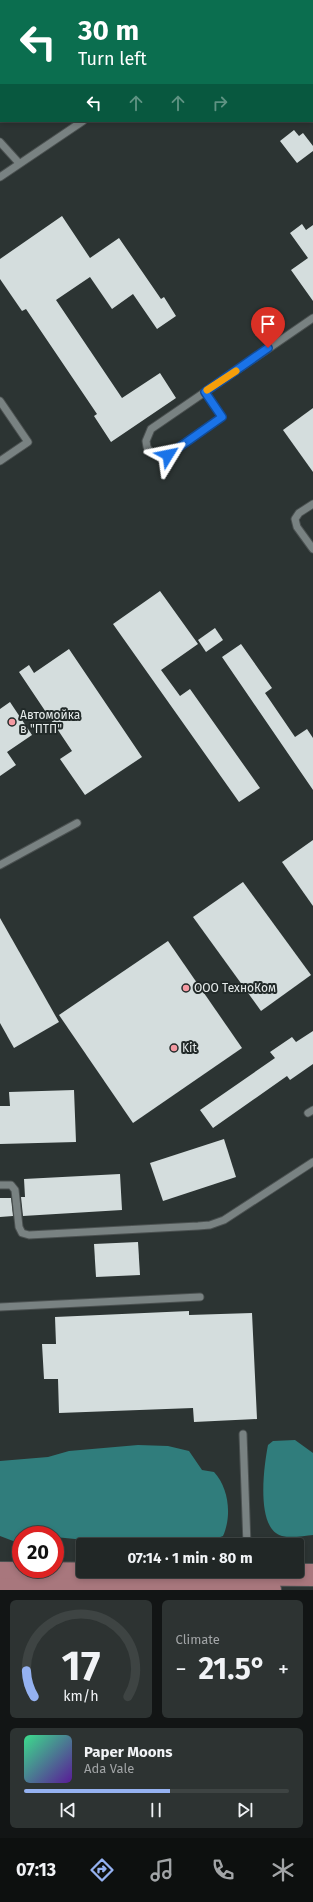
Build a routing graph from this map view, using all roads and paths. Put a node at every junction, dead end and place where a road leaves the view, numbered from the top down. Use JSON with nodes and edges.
{"nodes":[{"id":1,"x":82,"y":122,"type":"edge"},
{"id":2,"x":0,"y":142,"type":"edge"},
{"id":3,"x":19,"y":164,"type":"junction"},
{"id":4,"x":0,"y":177,"type":"edge"},
{"id":5,"x":313,"y":318,"type":"edge"},
{"id":6,"x":205,"y":392,"type":"junction"},
{"id":7,"x":0,"y":401,"type":"edge"},
{"id":8,"x":0,"y":461,"type":"edge"},
{"id":9,"x":313,"y":504,"type":"edge"},
{"id":10,"x":313,"y":550,"type":"edge"},
{"id":11,"x":77,"y":823,"type":"dead end"},
{"id":12,"x":0,"y":865,"type":"edge"},
{"id":13,"x":313,"y":1162,"type":"edge"},
{"id":14,"x":0,"y":1185,"type":"edge"},
{"id":15,"x":200,"y":1296,"type":"dead end"},
{"id":16,"x":0,"y":1307,"type":"edge"},
{"id":17,"x":243,"y":1434,"type":"dead end"},
{"id":18,"x":247,"y":1538,"type":"edge"},
{"id":19,"x":0,"y":1573,"type":"edge"},
{"id":20,"x":313,"y":1575,"type":"edge"},
{"id":21,"x":249,"y":1581,"type":"edge"},
{"id":22,"x":0,"y":1589,"type":"edge"},
{"id":23,"x":270,"y":1590,"type":"edge"}],
"edges":[{"from":1,"to":3,"type":"lane"},
{"from":2,"to":3,"type":"lane"},
{"from":3,"to":4,"type":"lane"},
{"from":5,"to":6,"type":"lane"},
{"from":6,"to":6,"type":"lane"},
{"from":7,"to":8,"type":"lane"},
{"from":9,"to":10,"type":"lane"},
{"from":11,"to":12,"type":"lane"},
{"from":13,"to":14,"type":"lane"},
{"from":15,"to":16,"type":"lane"},
{"from":17,"to":18,"type":"lane"},
{"from":19,"to":21,"type":"main road"},
{"from":20,"to":21,"type":"main road"},
{"from":21,"to":22,"type":"main road"},
{"from":21,"to":23,"type":"main road"}]}
